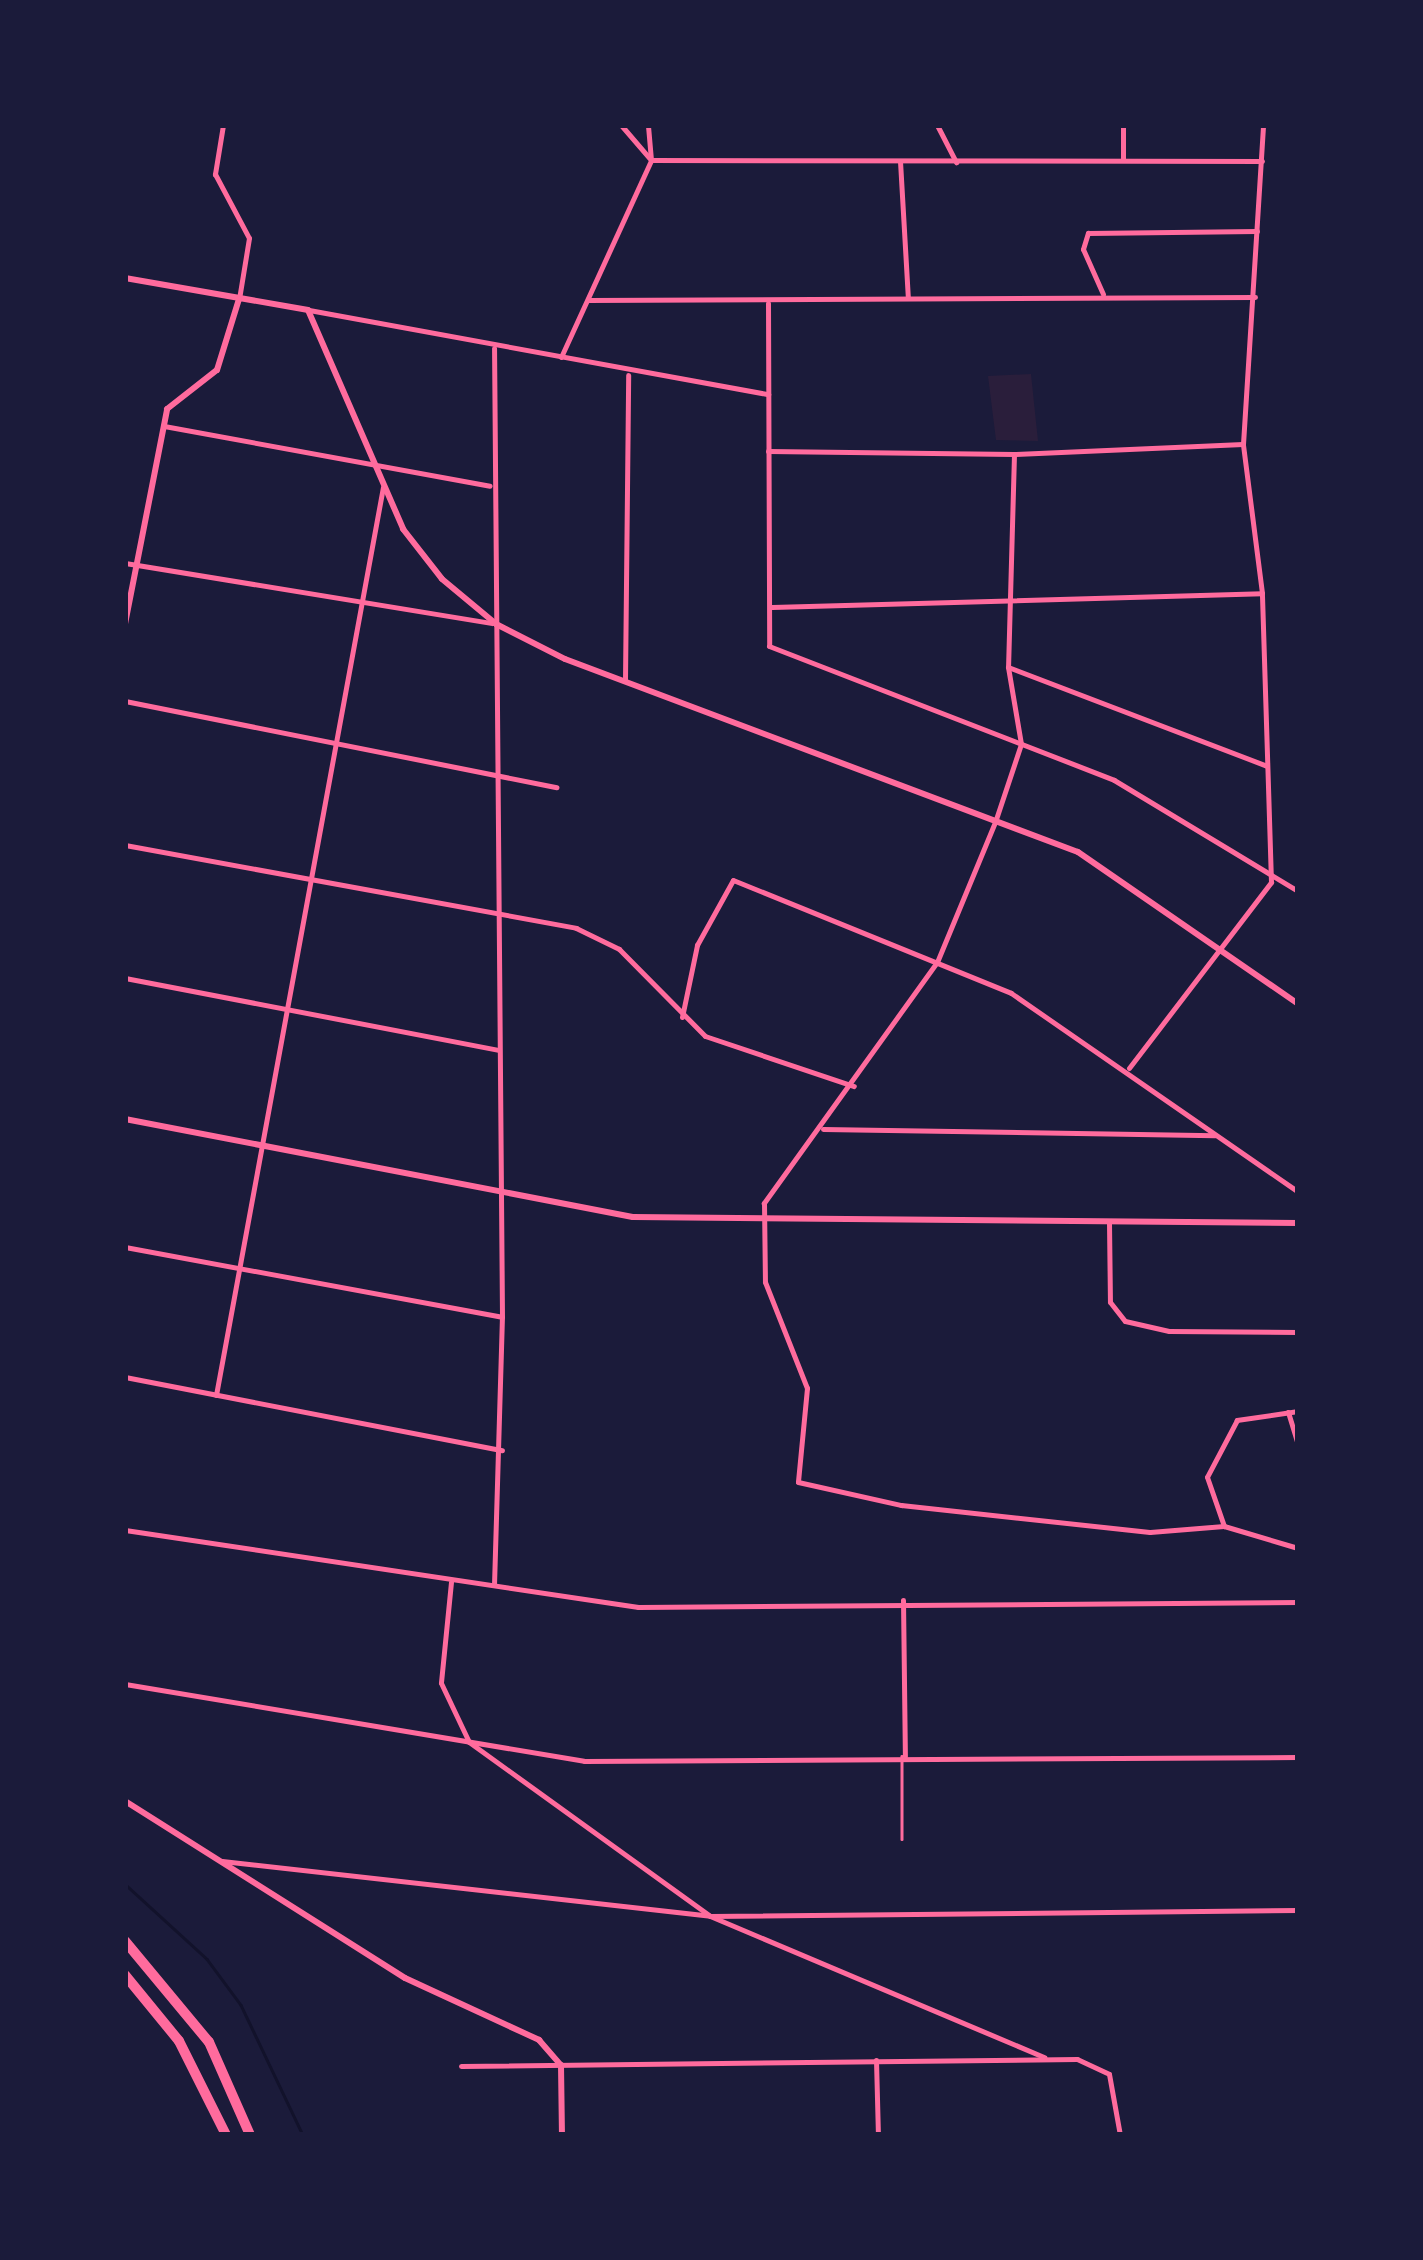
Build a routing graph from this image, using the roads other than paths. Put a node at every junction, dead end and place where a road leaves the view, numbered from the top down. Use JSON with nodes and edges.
{"nodes":[{"id":1,"x":223,"y":125,"type":"edge"},
{"id":2,"x":621,"y":125,"type":"edge"},
{"id":3,"x":648,"y":125,"type":"edge"},
{"id":4,"x":937,"y":125,"type":"edge"},
{"id":5,"x":1124,"y":125,"type":"edge"},
{"id":6,"x":1264,"y":125,"type":"edge"},
{"id":7,"x":1123,"y":159,"type":"junction"},
{"id":8,"x":650,"y":160,"type":"junction"},
{"id":9,"x":900,"y":161,"type":"junction"},
{"id":10,"x":1262,"y":161,"type":"junction"},
{"id":11,"x":957,"y":163,"type":"junction"},
{"id":12,"x":1257,"y":231,"type":"junction"},
{"id":13,"x":125,"y":278,"type":"edge"},
{"id":14,"x":1103,"y":294,"type":"junction"},
{"id":15,"x":1255,"y":296,"type":"junction"},
{"id":16,"x":908,"y":298,"type":"junction"},
{"id":17,"x":239,"y":300,"type":"junction"},
{"id":18,"x":588,"y":300,"type":"junction"},
{"id":19,"x":768,"y":303,"type":"junction"},
{"id":20,"x":308,"y":310,"type":"junction"},
{"id":21,"x":494,"y":348,"type":"junction"},
{"id":22,"x":560,"y":359,"type":"junction"},
{"id":23,"x":628,"y":375,"type":"junction"},
{"id":24,"x":768,"y":394,"type":"junction"},
{"id":25,"x":164,"y":426,"type":"junction"},
{"id":26,"x":1243,"y":444,"type":"junction"},
{"id":27,"x":768,"y":451,"type":"junction"},
{"id":28,"x":1014,"y":454,"type":"junction"},
{"id":29,"x":373,"y":468,"type":"junction"},
{"id":30,"x":491,"y":486,"type":"junction"},
{"id":31,"x":382,"y":487,"type":"junction"},
{"id":32,"x":125,"y":562,"type":"edge"},
{"id":33,"x":136,"y":565,"type":"junction"},
{"id":34,"x":1262,"y":594,"type":"junction"},
{"id":35,"x":1013,"y":602,"type":"junction"},
{"id":36,"x":364,"y":603,"type":"junction"},
{"id":37,"x":772,"y":608,"type":"junction"},
{"id":38,"x":125,"y":624,"type":"edge"},
{"id":39,"x":496,"y":624,"type":"junction"},
{"id":40,"x":1008,"y":667,"type":"junction"},
{"id":41,"x":625,"y":680,"type":"junction"},
{"id":42,"x":125,"y":701,"type":"edge"},
{"id":43,"x":338,"y":743,"type":"junction"},
{"id":44,"x":1021,"y":744,"type":"junction"},
{"id":45,"x":1267,"y":766,"type":"junction"},
{"id":46,"x":494,"y":774,"type":"junction"},
{"id":47,"x":557,"y":788,"type":"dead end"},
{"id":48,"x":996,"y":822,"type":"junction"},
{"id":49,"x":125,"y":845,"type":"edge"},
{"id":50,"x":313,"y":878,"type":"junction"},
{"id":51,"x":1272,"y":882,"type":"junction"},
{"id":52,"x":1298,"y":891,"type":"edge"},
{"id":53,"x":496,"y":914,"type":"junction"},
{"id":54,"x":1216,"y":945,"type":"junction"},
{"id":55,"x":937,"y":962,"type":"junction"},
{"id":56,"x":125,"y":978,"type":"edge"},
{"id":57,"x":1298,"y":1004,"type":"edge"},
{"id":58,"x":290,"y":1009,"type":"junction"},
{"id":59,"x":682,"y":1017,"type":"junction"},
{"id":60,"x":498,"y":1050,"type":"junction"},
{"id":61,"x":1129,"y":1068,"type":"junction"},
{"id":62,"x":854,"y":1086,"type":"junction"},
{"id":63,"x":125,"y":1120,"type":"edge"},
{"id":64,"x":823,"y":1130,"type":"junction"},
{"id":65,"x":1217,"y":1136,"type":"junction"},
{"id":66,"x":267,"y":1144,"type":"junction"},
{"id":67,"x":497,"y":1188,"type":"junction"},
{"id":68,"x":1298,"y":1192,"type":"edge"},
{"id":69,"x":1110,"y":1223,"type":"junction"},
{"id":70,"x":1298,"y":1223,"type":"edge"},
{"id":71,"x":764,"y":1224,"type":"junction"},
{"id":72,"x":125,"y":1247,"type":"edge"},
{"id":73,"x":241,"y":1267,"type":"junction"},
{"id":74,"x":502,"y":1318,"type":"junction"},
{"id":75,"x":1298,"y":1332,"type":"edge"},
{"id":76,"x":125,"y":1378,"type":"edge"},
{"id":77,"x":216,"y":1395,"type":"junction"},
{"id":78,"x":1298,"y":1410,"type":"edge"},
{"id":79,"x":1288,"y":1412,"type":"junction"},
{"id":80,"x":1298,"y":1445,"type":"edge"},
{"id":81,"x":502,"y":1450,"type":"junction"},
{"id":82,"x":1224,"y":1526,"type":"junction"},
{"id":83,"x":125,"y":1530,"type":"edge"},
{"id":84,"x":1298,"y":1548,"type":"edge"},
{"id":85,"x":451,"y":1582,"type":"junction"},
{"id":86,"x":494,"y":1586,"type":"junction"},
{"id":87,"x":903,"y":1600,"type":"junction"},
{"id":88,"x":1298,"y":1602,"type":"edge"},
{"id":89,"x":125,"y":1684,"type":"edge"},
{"id":90,"x":468,"y":1742,"type":"junction"},
{"id":91,"x":903,"y":1756,"type":"junction"},
{"id":92,"x":1298,"y":1758,"type":"edge"},
{"id":93,"x":125,"y":1801,"type":"edge"},
{"id":94,"x":902,"y":1839,"type":"dead end"},
{"id":95,"x":214,"y":1860,"type":"junction"},
{"id":96,"x":1298,"y":1910,"type":"edge"},
{"id":97,"x":710,"y":1916,"type":"junction"},
{"id":98,"x":125,"y":1942,"type":"edge"},
{"id":99,"x":125,"y":1975,"type":"edge"},
{"id":100,"x":1044,"y":2057,"type":"junction"},
{"id":101,"x":876,"y":2060,"type":"junction"},
{"id":102,"x":561,"y":2065,"type":"junction"},
{"id":103,"x":461,"y":2066,"type":"dead end"},
{"id":104,"x":226,"y":2135,"type":"edge"},
{"id":105,"x":250,"y":2135,"type":"edge"},
{"id":106,"x":562,"y":2135,"type":"edge"},
{"id":107,"x":878,"y":2135,"type":"edge"},
{"id":108,"x":1120,"y":2135,"type":"edge"}],
"edges":[{"from":1,"to":17,"type":"street"},
{"from":2,"to":8,"type":"street"},
{"from":3,"to":8,"type":"street"},
{"from":4,"to":11,"type":"street"},
{"from":5,"to":7,"type":"street"},
{"from":6,"to":10,"type":"street"},
{"from":7,"to":10,"type":"street"},
{"from":7,"to":11,"type":"street"},
{"from":8,"to":9,"type":"street"},
{"from":8,"to":18,"type":"street"},
{"from":9,"to":11,"type":"street"},
{"from":9,"to":16,"type":"street"},
{"from":10,"to":12,"type":"street"},
{"from":12,"to":14,"type":"street"},
{"from":12,"to":15,"type":"street"},
{"from":13,"to":17,"type":"street"},
{"from":14,"to":15,"type":"street"},
{"from":14,"to":16,"type":"street"},
{"from":15,"to":26,"type":"street"},
{"from":16,"to":19,"type":"street"},
{"from":17,"to":20,"type":"street"},
{"from":17,"to":25,"type":"street"},
{"from":18,"to":19,"type":"street"},
{"from":18,"to":22,"type":"street"},
{"from":19,"to":24,"type":"street"},
{"from":20,"to":21,"type":"street"},
{"from":20,"to":29,"type":"street"},
{"from":21,"to":22,"type":"street"},
{"from":21,"to":30,"type":"street"},
{"from":22,"to":23,"type":"street"},
{"from":23,"to":24,"type":"street"},
{"from":23,"to":41,"type":"street"},
{"from":24,"to":27,"type":"street"},
{"from":25,"to":29,"type":"street"},
{"from":25,"to":33,"type":"street"},
{"from":26,"to":28,"type":"street"},
{"from":26,"to":34,"type":"street"},
{"from":27,"to":28,"type":"street"},
{"from":27,"to":37,"type":"street"},
{"from":28,"to":35,"type":"street"},
{"from":29,"to":30,"type":"street"},
{"from":29,"to":31,"type":"street"},
{"from":30,"to":39,"type":"street"},
{"from":31,"to":36,"type":"street"},
{"from":31,"to":39,"type":"street"},
{"from":32,"to":33,"type":"street"},
{"from":33,"to":36,"type":"street"},
{"from":33,"to":38,"type":"street"},
{"from":34,"to":35,"type":"street"},
{"from":34,"to":45,"type":"street"},
{"from":35,"to":37,"type":"street"},
{"from":35,"to":40,"type":"street"},
{"from":36,"to":39,"type":"street"},
{"from":36,"to":43,"type":"street"},
{"from":37,"to":44,"type":"street"},
{"from":39,"to":41,"type":"street"},
{"from":39,"to":46,"type":"street"},
{"from":40,"to":44,"type":"street"},
{"from":40,"to":45,"type":"street"},
{"from":41,"to":48,"type":"street"},
{"from":42,"to":43,"type":"street"},
{"from":43,"to":46,"type":"street"},
{"from":43,"to":50,"type":"street"},
{"from":44,"to":48,"type":"street"},
{"from":44,"to":51,"type":"street"},
{"from":45,"to":51,"type":"street"},
{"from":46,"to":47,"type":"street"},
{"from":46,"to":53,"type":"street"},
{"from":48,"to":54,"type":"street"},
{"from":48,"to":55,"type":"street"},
{"from":49,"to":50,"type":"street"},
{"from":50,"to":53,"type":"street"},
{"from":50,"to":58,"type":"street"},
{"from":51,"to":52,"type":"street"},
{"from":51,"to":54,"type":"street"},
{"from":53,"to":59,"type":"street"},
{"from":53,"to":60,"type":"street"},
{"from":54,"to":57,"type":"street"},
{"from":54,"to":61,"type":"street"},
{"from":55,"to":59,"type":"street"},
{"from":55,"to":61,"type":"street"},
{"from":55,"to":62,"type":"street"},
{"from":56,"to":58,"type":"street"},
{"from":58,"to":60,"type":"street"},
{"from":58,"to":66,"type":"street"},
{"from":59,"to":62,"type":"street"},
{"from":60,"to":67,"type":"street"},
{"from":61,"to":65,"type":"street"},
{"from":62,"to":64,"type":"street"},
{"from":63,"to":66,"type":"street"},
{"from":64,"to":65,"type":"street"},
{"from":64,"to":71,"type":"street"},
{"from":65,"to":68,"type":"street"},
{"from":66,"to":67,"type":"street"},
{"from":66,"to":73,"type":"street"},
{"from":67,"to":71,"type":"street"},
{"from":67,"to":74,"type":"street"},
{"from":69,"to":70,"type":"street"},
{"from":69,"to":71,"type":"street"},
{"from":69,"to":75,"type":"street"},
{"from":71,"to":82,"type":"street"},
{"from":72,"to":73,"type":"street"},
{"from":73,"to":74,"type":"street"},
{"from":73,"to":77,"type":"street"},
{"from":74,"to":81,"type":"street"},
{"from":76,"to":77,"type":"street"},
{"from":77,"to":81,"type":"street"},
{"from":78,"to":79,"type":"street"},
{"from":79,"to":80,"type":"street"},
{"from":79,"to":82,"type":"street"},
{"from":81,"to":86,"type":"street"},
{"from":82,"to":84,"type":"street"},
{"from":83,"to":85,"type":"street"},
{"from":85,"to":86,"type":"street"},
{"from":85,"to":90,"type":"street"},
{"from":86,"to":87,"type":"street"},
{"from":87,"to":88,"type":"street"},
{"from":87,"to":91,"type":"street"},
{"from":89,"to":90,"type":"street"},
{"from":90,"to":91,"type":"street"},
{"from":90,"to":97,"type":"street"},
{"from":91,"to":92,"type":"street"},
{"from":91,"to":94,"type":"lane"},
{"from":93,"to":95,"type":"street"},
{"from":95,"to":97,"type":"street"},
{"from":95,"to":102,"type":"street"},
{"from":96,"to":97,"type":"street"},
{"from":97,"to":100,"type":"street"},
{"from":98,"to":105,"type":"highway"},
{"from":99,"to":104,"type":"highway"},
{"from":100,"to":101,"type":"street"},
{"from":100,"to":108,"type":"street"},
{"from":101,"to":102,"type":"street"},
{"from":101,"to":107,"type":"street"},
{"from":102,"to":103,"type":"street"},
{"from":102,"to":106,"type":"street"}]}
